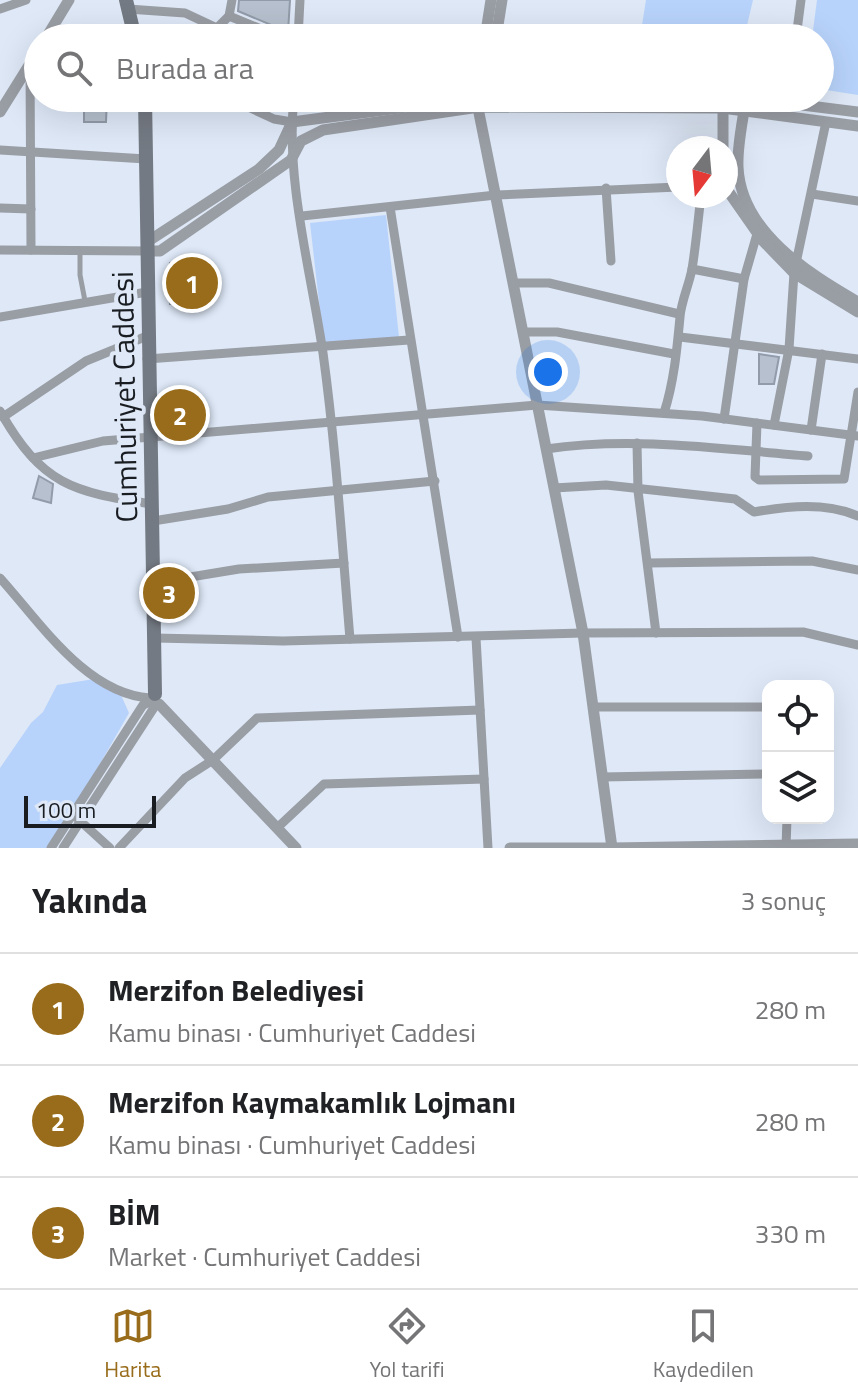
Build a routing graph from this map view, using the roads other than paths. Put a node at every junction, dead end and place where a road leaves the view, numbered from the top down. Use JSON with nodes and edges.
{"nodes":[{"id":1,"x":26,"y":0,"type":"edge"},
{"id":2,"x":69,"y":0,"type":"edge"},
{"id":3,"x":232,"y":0,"type":"edge"},
{"id":4,"x":300,"y":0,"type":"edge"},
{"id":5,"x":491,"y":0,"type":"edge"},
{"id":6,"x":502,"y":0,"type":"edge"},
{"id":7,"x":801,"y":0,"type":"edge"},
{"id":8,"x":127,"y":4,"type":"edge"},
{"id":9,"x":6,"y":6,"type":"edge"},
{"id":10,"x":229,"y":16,"type":"junction"},
{"id":11,"x":54,"y":24,"type":"edge"},
{"id":12,"x":132,"y":24,"type":"edge"},
{"id":13,"x":207,"y":24,"type":"edge"},
{"id":14,"x":221,"y":24,"type":"edge"},
{"id":15,"x":249,"y":24,"type":"edge"},
{"id":16,"x":299,"y":24,"type":"edge"},
{"id":17,"x":487,"y":24,"type":"edge"},
{"id":18,"x":498,"y":24,"type":"edge"},
{"id":19,"x":798,"y":24,"type":"edge"},
{"id":20,"x":24,"y":71,"type":"edge"},
{"id":21,"x":4,"y":98,"type":"edge"},
{"id":22,"x":834,"y":108,"type":"edge"},
{"id":23,"x":0,"y":112,"type":"edge"},
{"id":24,"x":31,"y":112,"type":"edge"},
{"id":25,"x":145,"y":112,"type":"edge"},
{"id":26,"x":259,"y":112,"type":"edge"},
{"id":27,"x":293,"y":112,"type":"edge"},
{"id":28,"x":377,"y":112,"type":"edge"},
{"id":29,"x":416,"y":112,"type":"edge"},
{"id":30,"x":480,"y":112,"type":"edge"},
{"id":31,"x":722,"y":112,"type":"edge"},
{"id":32,"x":745,"y":112,"type":"edge"},
{"id":33,"x":752,"y":112,"type":"edge"},
{"id":34,"x":858,"y":112,"type":"edge"},
{"id":35,"x":292,"y":122,"type":"junction"},
{"id":36,"x":826,"y":122,"type":"junction"},
{"id":37,"x":858,"y":126,"type":"edge"},
{"id":38,"x":723,"y":136,"type":"edge"},
{"id":39,"x":0,"y":150,"type":"edge"},
{"id":40,"x":31,"y":152,"type":"junction"},
{"id":41,"x":295,"y":152,"type":"junction"},
{"id":42,"x":146,"y":159,"type":"junction"},
{"id":43,"x":666,"y":187,"type":"edge"},
{"id":44,"x":606,"y":188,"type":"junction"},
{"id":45,"x":812,"y":194,"type":"junction"},
{"id":46,"x":496,"y":195,"type":"junction"},
{"id":47,"x":858,"y":201,"type":"edge"},
{"id":48,"x":738,"y":206,"type":"edge"},
{"id":49,"x":390,"y":207,"type":"junction"},
{"id":50,"x":0,"y":208,"type":"edge"},
{"id":51,"x":700,"y":208,"type":"edge"},
{"id":52,"x":31,"y":209,"type":"junction"},
{"id":53,"x":302,"y":216,"type":"junction"},
{"id":54,"x":757,"y":234,"type":"junction"},
{"id":55,"x":147,"y":247,"type":"junction"},
{"id":56,"x":0,"y":250,"type":"edge"},
{"id":57,"x":31,"y":250,"type":"junction"},
{"id":58,"x":80,"y":250,"type":"junction"},
{"id":59,"x":611,"y":261,"type":"dead end"},
{"id":60,"x":795,"y":268,"type":"junction"},
{"id":61,"x":692,"y":269,"type":"junction"},
{"id":62,"x":744,"y":279,"type":"junction"},
{"id":63,"x":513,"y":283,"type":"junction"},
{"id":64,"x":147,"y":292,"type":"junction"},
{"id":65,"x":85,"y":301,"type":"junction"},
{"id":66,"x":858,"y":303,"type":"edge"},
{"id":67,"x":679,"y":314,"type":"junction"},
{"id":68,"x":0,"y":317,"type":"edge"},
{"id":69,"x":523,"y":332,"type":"junction"},
{"id":70,"x":147,"y":336,"type":"junction"},
{"id":71,"x":680,"y":337,"type":"junction"},
{"id":72,"x":409,"y":340,"type":"junction"},
{"id":73,"x":736,"y":346,"type":"junction"},
{"id":74,"x":322,"y":349,"type":"junction"},
{"id":75,"x":789,"y":349,"type":"junction"},
{"id":76,"x":674,"y":354,"type":"junction"},
{"id":77,"x":822,"y":354,"type":"junction"},
{"id":78,"x":147,"y":359,"type":"junction"},
{"id":79,"x":858,"y":359,"type":"edge"},
{"id":80,"x":858,"y":392,"type":"edge"},
{"id":81,"x":537,"y":405,"type":"junction"},
{"id":82,"x":664,"y":413,"type":"junction"},
{"id":83,"x":2,"y":414,"type":"edge"},
{"id":84,"x":422,"y":414,"type":"junction"},
{"id":85,"x":724,"y":419,"type":"junction"},
{"id":86,"x":757,"y":423,"type":"junction"},
{"id":87,"x":332,"y":424,"type":"junction"},
{"id":88,"x":774,"y":425,"type":"junction"},
{"id":89,"x":811,"y":430,"type":"junction"},
{"id":90,"x":855,"y":435,"type":"edge"},
{"id":91,"x":150,"y":438,"type":"junction"},
{"id":92,"x":637,"y":443,"type":"junction"},
{"id":93,"x":546,"y":449,"type":"junction"},
{"id":94,"x":754,"y":451,"type":"junction"},
{"id":95,"x":808,"y":456,"type":"dead end"},
{"id":96,"x":33,"y":458,"type":"junction"},
{"id":97,"x":435,"y":481,"type":"junction"},
{"id":98,"x":554,"y":488,"type":"junction"},
{"id":99,"x":338,"y":491,"type":"junction"},
{"id":100,"x":638,"y":491,"type":"junction"},
{"id":101,"x":152,"y":504,"type":"junction"},
{"id":102,"x":858,"y":516,"type":"edge"},
{"id":103,"x":153,"y":521,"type":"junction"},
{"id":104,"x":344,"y":563,"type":"junction"},
{"id":105,"x":648,"y":563,"type":"junction"},
{"id":106,"x":858,"y":570,"type":"edge"},
{"id":107,"x":0,"y":578,"type":"edge"},
{"id":108,"x":154,"y":583,"type":"junction"},
{"id":109,"x":583,"y":633,"type":"junction"},
{"id":110,"x":656,"y":633,"type":"junction"},
{"id":111,"x":458,"y":637,"type":"junction"},
{"id":112,"x":155,"y":638,"type":"junction"},
{"id":113,"x":476,"y":638,"type":"junction"},
{"id":114,"x":350,"y":639,"type":"junction"},
{"id":115,"x":858,"y":645,"type":"edge"},
{"id":116,"x":154,"y":701,"type":"junction"},
{"id":117,"x":593,"y":707,"type":"junction"},
{"id":118,"x":762,"y":707,"type":"edge"},
{"id":119,"x":480,"y":710,"type":"junction"},
{"id":120,"x":213,"y":760,"type":"junction"},
{"id":121,"x":762,"y":774,"type":"edge"},
{"id":122,"x":602,"y":777,"type":"junction"},
{"id":123,"x":484,"y":779,"type":"junction"},
{"id":124,"x":77,"y":818,"type":"junction"},
{"id":125,"x":787,"y":824,"type":"edge"},
{"id":126,"x":277,"y":828,"type":"junction"},
{"id":127,"x":858,"y":844,"type":"edge"},
{"id":128,"x":786,"y":847,"type":"edge"},
{"id":129,"x":51,"y":848,"type":"edge"},
{"id":130,"x":63,"y":848,"type":"edge"},
{"id":131,"x":110,"y":848,"type":"edge"},
{"id":132,"x":119,"y":848,"type":"edge"},
{"id":133,"x":296,"y":848,"type":"edge"},
{"id":134,"x":488,"y":848,"type":"edge"},
{"id":135,"x":510,"y":848,"type":"edge"},
{"id":136,"x":612,"y":848,"type":"edge"}],
"edges":[{"from":1,"to":9,"type":"street"},
{"from":2,"to":11,"type":"street"},
{"from":3,"to":10,"type":"street"},
{"from":4,"to":16,"type":"street"},
{"from":5,"to":17,"type":"street"},
{"from":6,"to":18,"type":"street"},
{"from":7,"to":19,"type":"street"},
{"from":8,"to":12,"type":"main road"},
{"from":8,"to":13,"type":"street"},
{"from":10,"to":14,"type":"street"},
{"from":10,"to":15,"type":"street"},
{"from":20,"to":21,"type":"street"},
{"from":21,"to":23,"type":"street"},
{"from":22,"to":34,"type":"street"},
{"from":24,"to":40,"type":"street"},
{"from":25,"to":42,"type":"main road","name":"Cumhuriyet Caddesi"},
{"from":26,"to":35,"type":"street"},
{"from":27,"to":35,"type":"street"},
{"from":28,"to":35,"type":"street"},
{"from":29,"to":41,"type":"street"},
{"from":30,"to":46,"type":"street"},
{"from":31,"to":38,"type":"street"},
{"from":32,"to":60,"type":"street"},
{"from":33,"to":36,"type":"street"},
{"from":35,"to":41,"type":"street"},
{"from":35,"to":55,"type":"street"},
{"from":36,"to":37,"type":"street"},
{"from":36,"to":45,"type":"street"},
{"from":39,"to":40,"type":"street"},
{"from":40,"to":42,"type":"street"},
{"from":40,"to":52,"type":"street"},
{"from":41,"to":53,"type":"street"},
{"from":41,"to":55,"type":"street"},
{"from":42,"to":55,"type":"main road","name":"Cumhuriyet Caddesi"},
{"from":43,"to":44,"type":"street"},
{"from":44,"to":46,"type":"street"},
{"from":44,"to":59,"type":"street"},
{"from":45,"to":47,"type":"street"},
{"from":45,"to":60,"type":"street"},
{"from":46,"to":49,"type":"street"},
{"from":46,"to":63,"type":"street"},
{"from":48,"to":54,"type":"street"},
{"from":49,"to":53,"type":"street"},
{"from":49,"to":72,"type":"street"},
{"from":50,"to":52,"type":"street"},
{"from":51,"to":61,"type":"street"},
{"from":52,"to":57,"type":"street"},
{"from":53,"to":74,"type":"street"},
{"from":54,"to":60,"type":"street"},
{"from":54,"to":62,"type":"street"},
{"from":55,"to":58,"type":"street"},
{"from":55,"to":64,"type":"main road","name":"Cumhuriyet Caddesi"},
{"from":56,"to":57,"type":"street"},
{"from":57,"to":58,"type":"street"},
{"from":58,"to":65,"type":"lane"},
{"from":60,"to":66,"type":"street"},
{"from":60,"to":75,"type":"street"},
{"from":61,"to":62,"type":"street"},
{"from":61,"to":67,"type":"street"},
{"from":62,"to":73,"type":"street"},
{"from":63,"to":67,"type":"street"},
{"from":63,"to":69,"type":"street"},
{"from":64,"to":65,"type":"street"},
{"from":64,"to":70,"type":"main road","name":"Cumhuriyet Caddesi"},
{"from":65,"to":68,"type":"street"},
{"from":67,"to":71,"type":"street"},
{"from":69,"to":76,"type":"street"},
{"from":69,"to":81,"type":"street"},
{"from":70,"to":78,"type":"main road","name":"Cumhuriyet Caddesi"},
{"from":70,"to":83,"type":"street"},
{"from":71,"to":73,"type":"street"},
{"from":71,"to":76,"type":"street"},
{"from":72,"to":74,"type":"street"},
{"from":72,"to":84,"type":"street"},
{"from":73,"to":75,"type":"street"},
{"from":73,"to":85,"type":"street"},
{"from":74,"to":78,"type":"street"},
{"from":74,"to":87,"type":"street"},
{"from":75,"to":77,"type":"street"},
{"from":75,"to":88,"type":"street"},
{"from":76,"to":82,"type":"street"},
{"from":77,"to":79,"type":"street"},
{"from":77,"to":89,"type":"street"},
{"from":78,"to":91,"type":"main road","name":"Cumhuriyet Caddesi"},
{"from":80,"to":90,"type":"street"},
{"from":81,"to":82,"type":"street"},
{"from":81,"to":84,"type":"street"},
{"from":81,"to":93,"type":"street"},
{"from":82,"to":85,"type":"street"},
{"from":83,"to":96,"type":"street"},
{"from":84,"to":87,"type":"street"},
{"from":84,"to":97,"type":"street"},
{"from":85,"to":86,"type":"street"},
{"from":86,"to":88,"type":"street"},
{"from":86,"to":94,"type":"street"},
{"from":87,"to":91,"type":"street"},
{"from":87,"to":99,"type":"street"},
{"from":88,"to":89,"type":"street"},
{"from":89,"to":90,"type":"street"},
{"from":90,"to":94,"type":"street"},
{"from":91,"to":96,"type":"street"},
{"from":91,"to":101,"type":"main road","name":"Cumhuriyet Caddesi"},
{"from":92,"to":93,"type":"street"},
{"from":92,"to":94,"type":"street"},
{"from":92,"to":100,"type":"street"},
{"from":93,"to":98,"type":"street"},
{"from":94,"to":95,"type":"street"},
{"from":96,"to":101,"type":"street"},
{"from":97,"to":99,"type":"street"},
{"from":97,"to":111,"type":"street"},
{"from":98,"to":100,"type":"street"},
{"from":98,"to":109,"type":"street"},
{"from":99,"to":103,"type":"street"},
{"from":99,"to":104,"type":"street"},
{"from":100,"to":102,"type":"street"},
{"from":100,"to":105,"type":"street"},
{"from":101,"to":103,"type":"main road","name":"Cumhuriyet Caddesi"},
{"from":103,"to":108,"type":"main road","name":"Cumhuriyet Caddesi"},
{"from":104,"to":108,"type":"street"},
{"from":104,"to":114,"type":"street"},
{"from":105,"to":106,"type":"street"},
{"from":105,"to":110,"type":"street"},
{"from":107,"to":116,"type":"street"},
{"from":108,"to":112,"type":"main road","name":"Cumhuriyet Caddesi"},
{"from":109,"to":110,"type":"street"},
{"from":109,"to":113,"type":"street"},
{"from":109,"to":117,"type":"street"},
{"from":110,"to":115,"type":"street"},
{"from":111,"to":113,"type":"street"},
{"from":111,"to":114,"type":"street"},
{"from":112,"to":114,"type":"street"},
{"from":112,"to":116,"type":"main road","name":"Cumhuriyet Caddesi"},
{"from":113,"to":119,"type":"street"},
{"from":116,"to":120,"type":"street"},
{"from":116,"to":124,"type":"street"},
{"from":117,"to":118,"type":"street"},
{"from":117,"to":122,"type":"street"},
{"from":119,"to":120,"type":"street"},
{"from":119,"to":123,"type":"street"},
{"from":120,"to":126,"type":"street"},
{"from":120,"to":132,"type":"street"},
{"from":121,"to":122,"type":"street"},
{"from":122,"to":136,"type":"street"},
{"from":123,"to":126,"type":"street"},
{"from":123,"to":134,"type":"street"},
{"from":124,"to":129,"type":"street"},
{"from":124,"to":130,"type":"street"},
{"from":124,"to":131,"type":"street"},
{"from":125,"to":128,"type":"street"},
{"from":126,"to":133,"type":"street"},
{"from":127,"to":128,"type":"street"},
{"from":128,"to":136,"type":"street"},
{"from":135,"to":136,"type":"street"}]}
